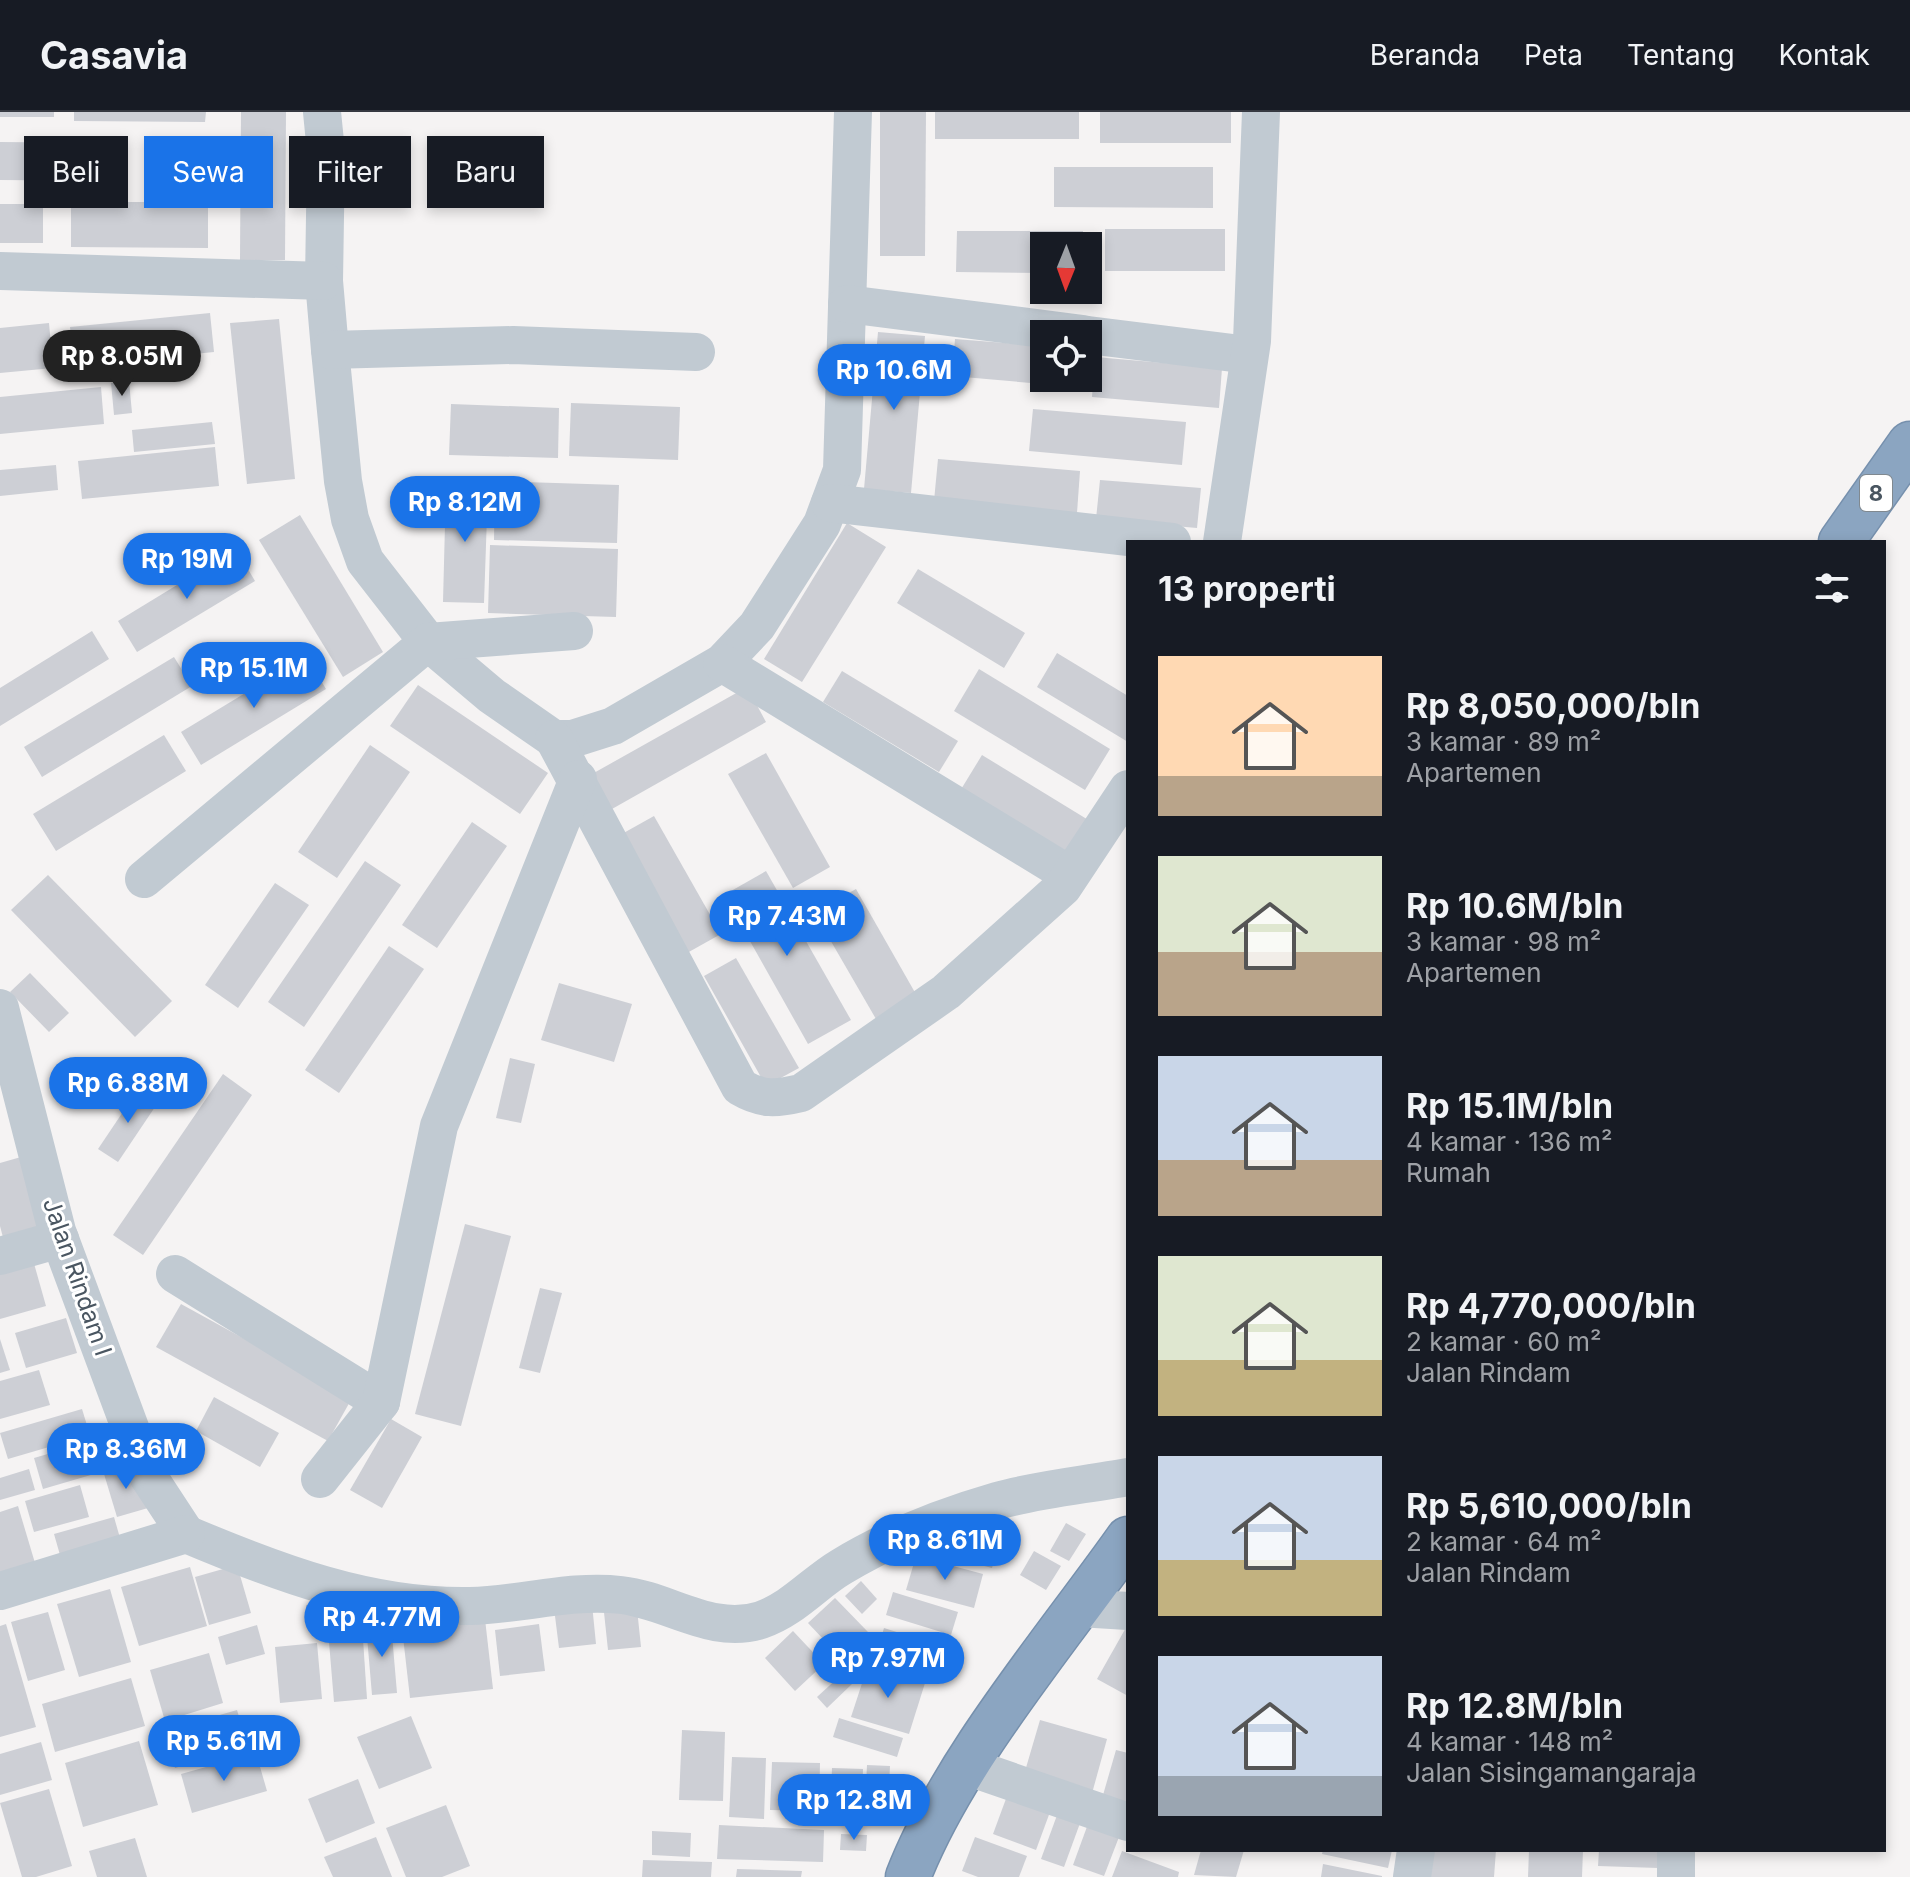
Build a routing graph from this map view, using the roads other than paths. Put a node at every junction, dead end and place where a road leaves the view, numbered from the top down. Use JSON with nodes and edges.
{"nodes":[{"id":1,"x":322,"y":112,"type":"edge"},
{"id":2,"x":853,"y":112,"type":"edge"},
{"id":3,"x":1261,"y":112,"type":"edge"},
{"id":4,"x":0,"y":271,"type":"edge"},
{"id":5,"x":324,"y":281,"type":"junction"},
{"id":6,"x":847,"y":304,"type":"junction"},
{"id":7,"x":1030,"y":327,"type":"edge"},
{"id":8,"x":1102,"y":336,"type":"edge"},
{"id":9,"x":330,"y":350,"type":"junction"},
{"id":10,"x":696,"y":352,"type":"dead end"},
{"id":11,"x":1249,"y":355,"type":"junction"},
{"id":12,"x":1910,"y":444,"type":"edge"},
{"id":13,"x":830,"y":503,"type":"junction"},
{"id":14,"x":1154,"y":540,"type":"edge"},
{"id":15,"x":1222,"y":540,"type":"edge"},
{"id":16,"x":1842,"y":540,"type":"edge"},
{"id":17,"x":574,"y":631,"type":"dead end"},
{"id":18,"x":428,"y":642,"type":"junction"},
{"id":19,"x":722,"y":663,"type":"junction"},
{"id":20,"x":554,"y":739,"type":"junction"},
{"id":21,"x":578,"y":779,"type":"junction"},
{"id":22,"x":1126,"y":792,"type":"edge"},
{"id":23,"x":1070,"y":875,"type":"junction"},
{"id":24,"x":144,"y":879,"type":"dead end"},
{"id":25,"x":0,"y":1008,"type":"edge"},
{"id":26,"x":60,"y":1239,"type":"junction"},
{"id":27,"x":0,"y":1256,"type":"edge"},
{"id":28,"x":175,"y":1274,"type":"dead end"},
{"id":29,"x":381,"y":1402,"type":"junction"},
{"id":30,"x":1126,"y":1477,"type":"edge"},
{"id":31,"x":320,"y":1479,"type":"dead end"},
{"id":32,"x":186,"y":1534,"type":"junction"},
{"id":33,"x":1126,"y":1542,"type":"edge"},
{"id":34,"x":0,"y":1591,"type":"edge"},
{"id":35,"x":1079,"y":1608,"type":"junction"},
{"id":36,"x":1126,"y":1611,"type":"edge"},
{"id":37,"x":966,"y":1766,"type":"junction"},
{"id":38,"x":1126,"y":1821,"type":"edge"},
{"id":39,"x":1416,"y":1852,"type":"edge"},
{"id":40,"x":1676,"y":1852,"type":"edge"},
{"id":41,"x":908,"y":1877,"type":"edge"},
{"id":42,"x":1412,"y":1877,"type":"edge"},
{"id":43,"x":1676,"y":1877,"type":"edge"}],
"edges":[{"from":1,"to":5,"type":"street"},
{"from":2,"to":6,"type":"street"},
{"from":3,"to":11,"type":"street"},
{"from":4,"to":5,"type":"street"},
{"from":5,"to":9,"type":"street"},
{"from":6,"to":7,"type":"street"},
{"from":6,"to":13,"type":"street"},
{"from":8,"to":11,"type":"street"},
{"from":9,"to":10,"type":"street"},
{"from":9,"to":18,"type":"street"},
{"from":11,"to":15,"type":"street"},
{"from":12,"to":16,"type":"highway","number":"8"},
{"from":13,"to":14,"type":"street"},
{"from":13,"to":19,"type":"street"},
{"from":17,"to":18,"type":"street"},
{"from":18,"to":20,"type":"street"},
{"from":18,"to":24,"type":"street"},
{"from":19,"to":20,"type":"street"},
{"from":19,"to":23,"type":"street"},
{"from":20,"to":21,"type":"street"},
{"from":21,"to":23,"type":"street"},
{"from":21,"to":29,"type":"street"},
{"from":22,"to":23,"type":"street"},
{"from":25,"to":26,"type":"street","name":"Jalan Rindam I"},
{"from":26,"to":27,"type":"street"},
{"from":26,"to":32,"type":"street","name":"Jalan Rindam I"},
{"from":28,"to":29,"type":"street"},
{"from":29,"to":31,"type":"street"},
{"from":30,"to":32,"type":"street"},
{"from":32,"to":34,"type":"street"},
{"from":33,"to":35,"type":"highway"},
{"from":35,"to":36,"type":"street"},
{"from":35,"to":37,"type":"highway"},
{"from":37,"to":38,"type":"street"},
{"from":37,"to":41,"type":"highway"},
{"from":39,"to":42,"type":"street"},
{"from":40,"to":43,"type":"street"}]}
